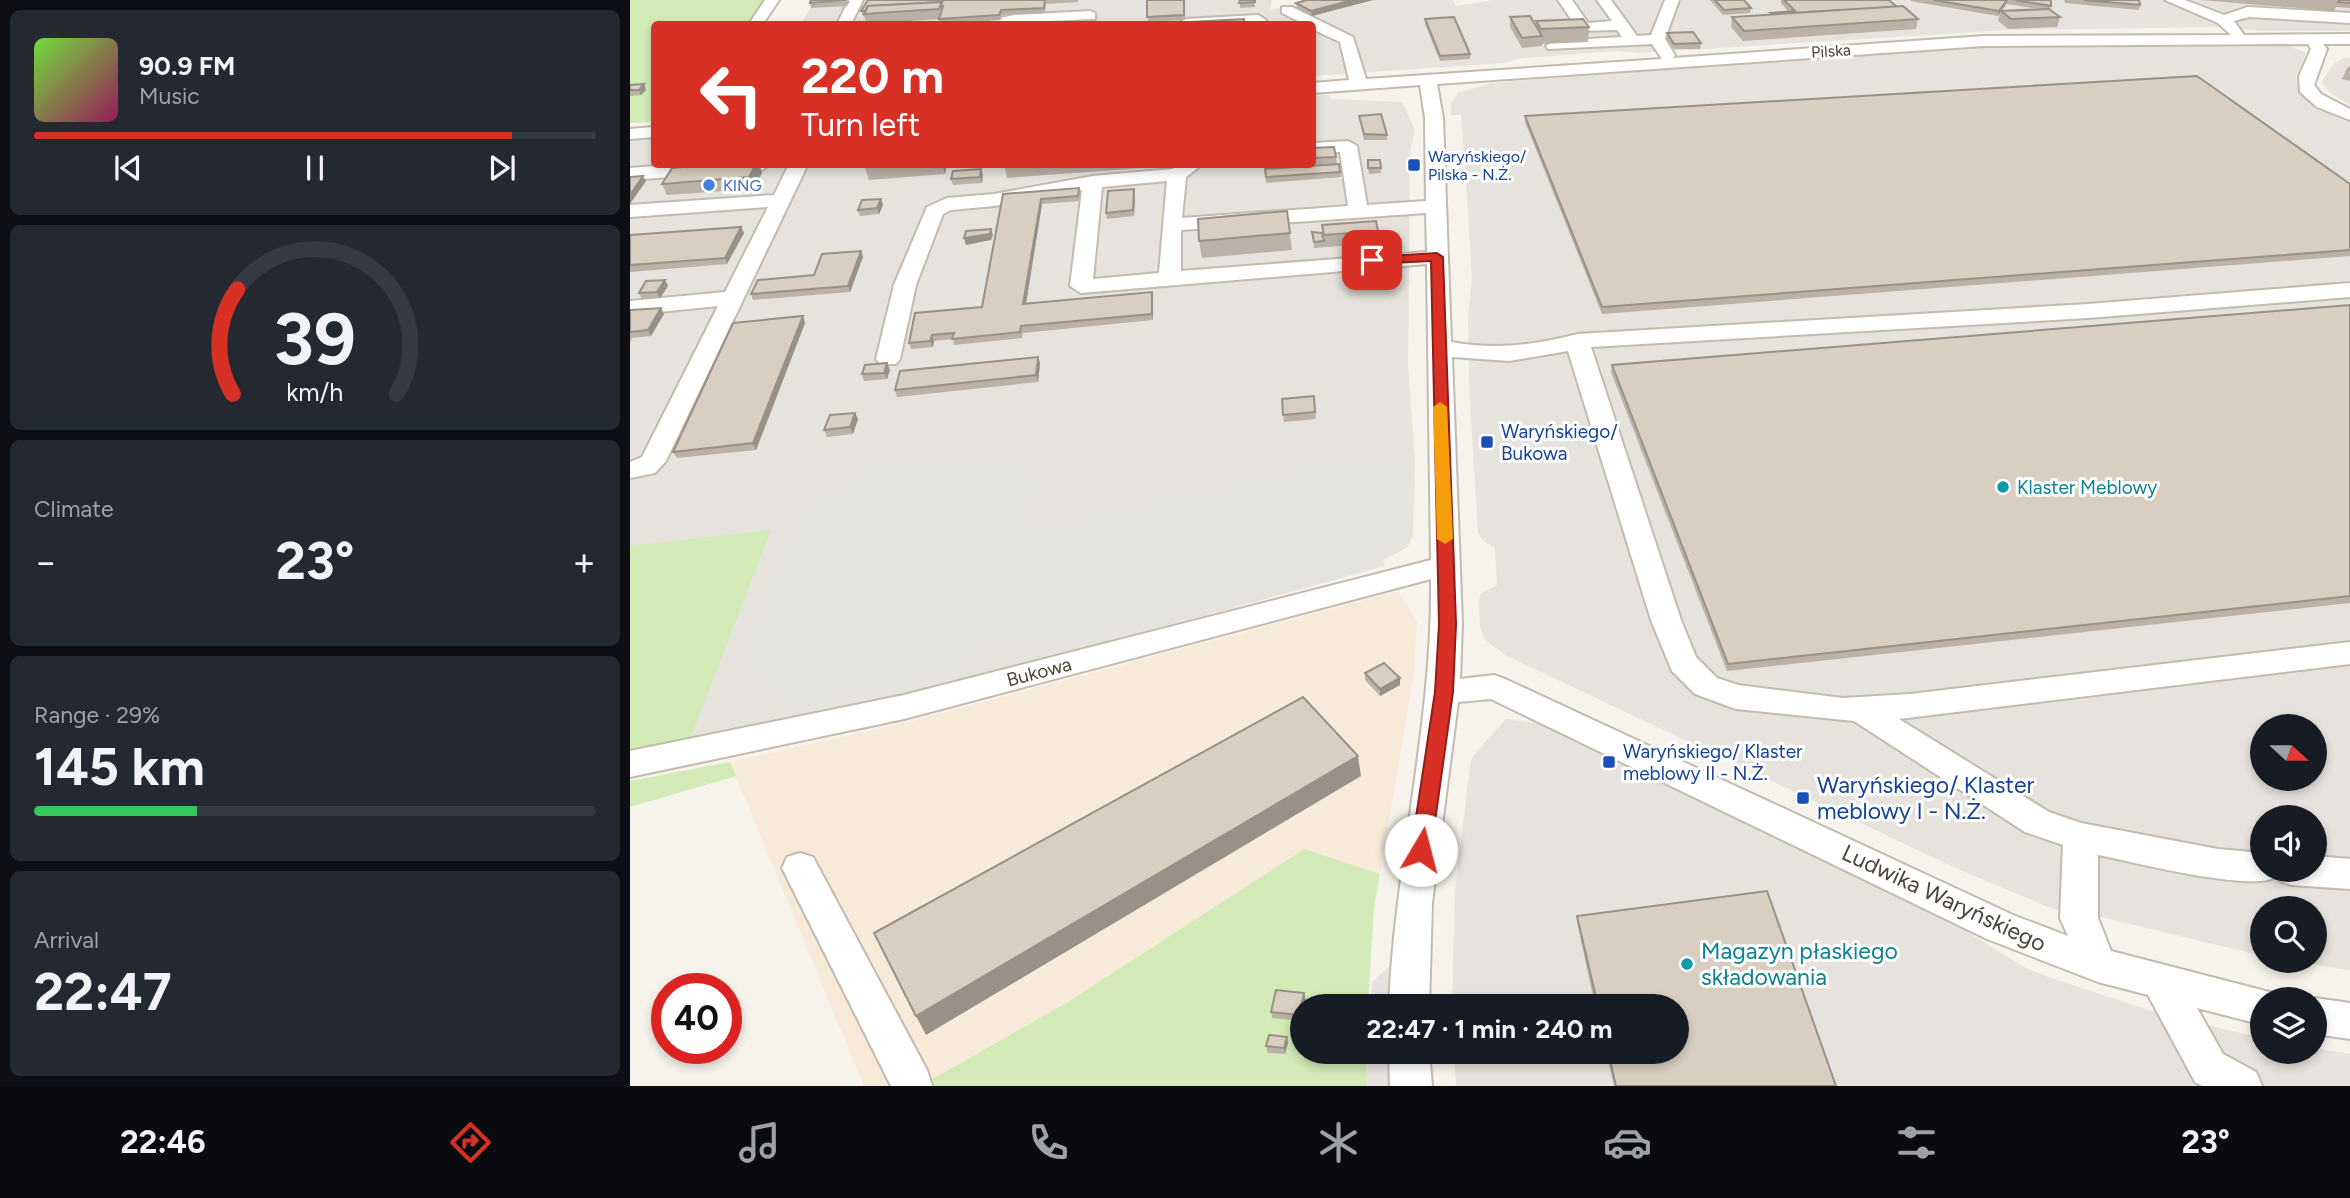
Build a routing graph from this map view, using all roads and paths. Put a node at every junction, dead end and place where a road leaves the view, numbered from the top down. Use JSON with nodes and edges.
{"nodes":[{"id":1,"x":772,"y":0,"type":"edge"},
{"id":2,"x":856,"y":0,"type":"edge"},
{"id":3,"x":1095,"y":0,"type":"edge"},
{"id":4,"x":1565,"y":0,"type":"edge"},
{"id":5,"x":1604,"y":0,"type":"edge"},
{"id":6,"x":1672,"y":0,"type":"edge"},
{"id":7,"x":2172,"y":0,"type":"edge"},
{"id":8,"x":1287,"y":10,"type":"dead end"},
{"id":9,"x":2350,"y":18,"type":"edge"},
{"id":10,"x":1089,"y":20,"type":"edge"},
{"id":11,"x":1258,"y":20,"type":"dead end"},
{"id":12,"x":2223,"y":20,"type":"junction"},
{"id":13,"x":758,"y":21,"type":"edge"},
{"id":14,"x":846,"y":21,"type":"edge"},
{"id":15,"x":1065,"y":21,"type":"edge"},
{"id":16,"x":1240,"y":21,"type":"edge"},
{"id":17,"x":1309,"y":21,"type":"edge"},
{"id":18,"x":1316,"y":24,"type":"edge"},
{"id":19,"x":1622,"y":25,"type":"junction"},
{"id":20,"x":1967,"y":27,"type":"dead end"},
{"id":21,"x":1657,"y":39,"type":"junction"},
{"id":22,"x":2245,"y":39,"type":"junction"},
{"id":23,"x":2350,"y":39,"type":"edge"},
{"id":24,"x":1633,"y":40,"type":"junction"},
{"id":25,"x":1984,"y":41,"type":"junction"},
{"id":26,"x":2315,"y":44,"type":"junction"},
{"id":27,"x":1554,"y":46,"type":"edge"},
{"id":28,"x":2350,"y":55,"type":"edge"},
{"id":29,"x":1672,"y":63,"type":"junction"},
{"id":30,"x":1428,"y":80,"type":"junction"},
{"id":31,"x":1359,"y":85,"type":"junction"},
{"id":32,"x":1316,"y":88,"type":"edge"},
{"id":33,"x":2350,"y":115,"type":"edge"},
{"id":34,"x":651,"y":132,"type":"edge"},
{"id":35,"x":630,"y":134,"type":"edge"},
{"id":36,"x":1316,"y":149,"type":"edge"},
{"id":37,"x":709,"y":168,"type":"edge"},
{"id":38,"x":797,"y":168,"type":"edge"},
{"id":39,"x":1185,"y":169,"type":"edge"},
{"id":40,"x":630,"y":174,"type":"edge"},
{"id":41,"x":1093,"y":182,"type":"junction"},
{"id":42,"x":782,"y":200,"type":"junction"},
{"id":43,"x":1435,"y":206,"type":"junction"},
{"id":44,"x":1358,"y":210,"type":"junction"},
{"id":45,"x":630,"y":211,"type":"edge"},
{"id":46,"x":1171,"y":225,"type":"junction"},
{"id":47,"x":1437,"y":257,"type":"junction"},
{"id":48,"x":1170,"y":278,"type":"junction"},
{"id":49,"x":2350,"y":290,"type":"edge"},
{"id":50,"x":733,"y":299,"type":"junction"},
{"id":51,"x":630,"y":308,"type":"edge"},
{"id":52,"x":1578,"y":341,"type":"junction"},
{"id":53,"x":1438,"y":347,"type":"junction"},
{"id":54,"x":888,"y":359,"type":"dead end"},
{"id":55,"x":630,"y":470,"type":"edge"},
{"id":56,"x":1445,"y":566,"type":"junction"},
{"id":57,"x":2350,"y":653,"type":"edge"},
{"id":58,"x":1444,"y":692,"type":"junction"},
{"id":59,"x":1859,"y":709,"type":"junction"},
{"id":60,"x":630,"y":764,"type":"edge"},
{"id":61,"x":2081,"y":837,"type":"junction"},
{"id":62,"x":2250,"y":866,"type":"edge"},
{"id":63,"x":800,"y":868,"type":"dead end"},
{"id":64,"x":2327,"y":872,"type":"edge"},
{"id":65,"x":2350,"y":874,"type":"edge"},
{"id":66,"x":2098,"y":965,"type":"junction"},
{"id":67,"x":2162,"y":983,"type":"junction"},
{"id":68,"x":1410,"y":994,"type":"edge"},
{"id":69,"x":2250,"y":1004,"type":"edge"},
{"id":70,"x":2327,"y":1018,"type":"edge"},
{"id":71,"x":2350,"y":1021,"type":"edge"},
{"id":72,"x":1410,"y":1064,"type":"edge"},
{"id":73,"x":912,"y":1084,"type":"dead end"},
{"id":74,"x":1411,"y":1086,"type":"edge"},
{"id":75,"x":2241,"y":1086,"type":"edge"}],
"edges":[{"from":1,"to":13,"type":"street"},
{"from":2,"to":14,"type":"street"},
{"from":3,"to":10,"type":"street"},
{"from":4,"to":19,"type":"street"},
{"from":5,"to":19,"type":"street"},
{"from":6,"to":21,"type":"street"},
{"from":7,"to":12,"type":"street"},
{"from":8,"to":17,"type":"street"},
{"from":9,"to":12,"type":"street"},
{"from":10,"to":15,"type":"street"},
{"from":11,"to":16,"type":"street"},
{"from":12,"to":22,"type":"street"},
{"from":18,"to":31,"type":"street"},
{"from":19,"to":24,"type":"street"},
{"from":20,"to":25,"type":"street"},
{"from":21,"to":24,"type":"street"},
{"from":21,"to":29,"type":"street"},
{"from":22,"to":25,"type":"street","name":"Pilska"},
{"from":22,"to":26,"type":"street","name":"Pilska"},
{"from":23,"to":26,"type":"street","name":"Pilska"},
{"from":24,"to":27,"type":"street"},
{"from":25,"to":29,"type":"street","name":"Pilska"},
{"from":26,"to":28,"type":"street"},
{"from":26,"to":33,"type":"street"},
{"from":29,"to":30,"type":"street","name":"Pilska"},
{"from":30,"to":31,"type":"street","name":"Pilska"},
{"from":30,"to":43,"type":"street"},
{"from":31,"to":32,"type":"street","name":"Pilska"},
{"from":34,"to":35,"type":"street"},
{"from":36,"to":44,"type":"street"},
{"from":37,"to":40,"type":"street"},
{"from":38,"to":42,"type":"street"},
{"from":39,"to":41,"type":"street"},
{"from":39,"to":46,"type":"street"},
{"from":41,"to":48,"type":"street"},
{"from":41,"to":54,"type":"street"},
{"from":42,"to":45,"type":"street"},
{"from":42,"to":50,"type":"street"},
{"from":43,"to":44,"type":"street"},
{"from":43,"to":47,"type":"street"},
{"from":44,"to":46,"type":"street"},
{"from":46,"to":48,"type":"street"},
{"from":47,"to":48,"type":"street"},
{"from":47,"to":53,"type":"street"},
{"from":49,"to":52,"type":"street"},
{"from":50,"to":51,"type":"street"},
{"from":50,"to":55,"type":"street"},
{"from":52,"to":53,"type":"street"},
{"from":52,"to":59,"type":"street"},
{"from":53,"to":56,"type":"street"},
{"from":56,"to":58,"type":"street"},
{"from":56,"to":60,"type":"street","name":"Bukowa"},
{"from":57,"to":59,"type":"street"},
{"from":58,"to":66,"type":"street","name":"Ludwika Waryńskiego"},
{"from":58,"to":68,"type":"street"},
{"from":59,"to":61,"type":"street"},
{"from":61,"to":62,"type":"street"},
{"from":61,"to":66,"type":"street"},
{"from":63,"to":73,"type":"street"},
{"from":64,"to":65,"type":"street"},
{"from":66,"to":67,"type":"street","name":"Ludwika Waryńskiego"},
{"from":67,"to":69,"type":"street","name":"Ludwika Waryńskiego"},
{"from":67,"to":75,"type":"street"},
{"from":70,"to":71,"type":"street"},
{"from":72,"to":74,"type":"street"}]}
